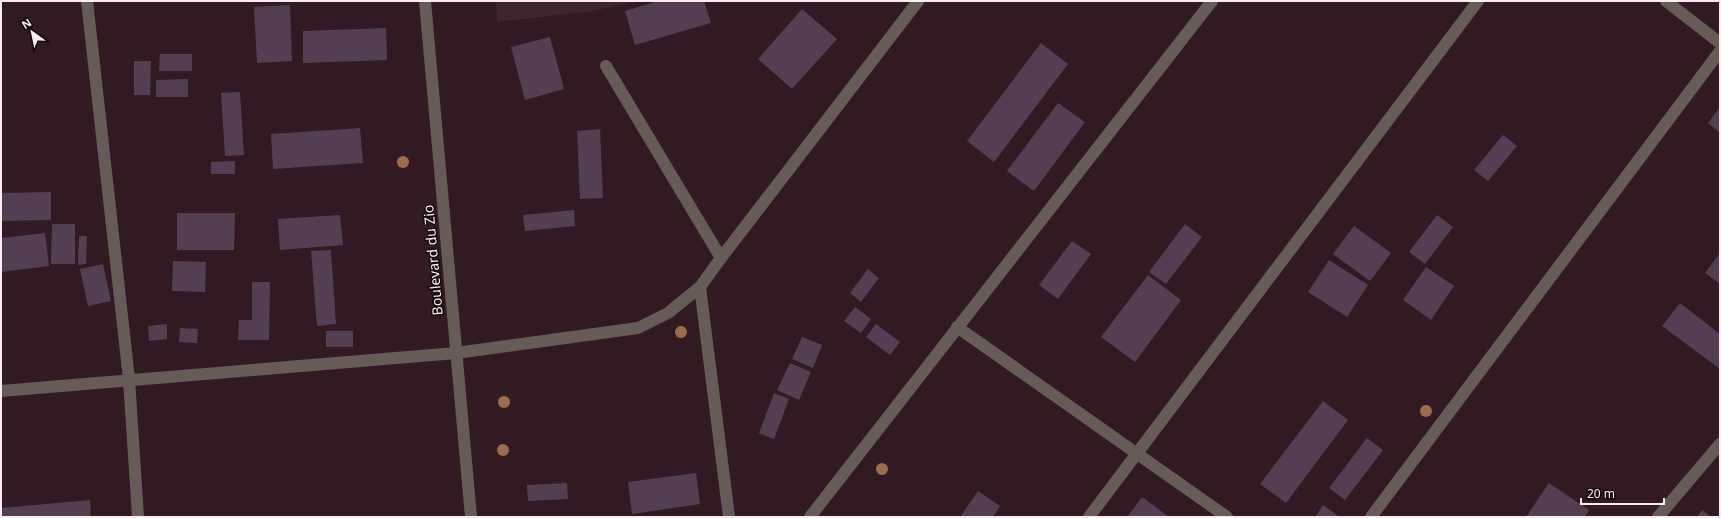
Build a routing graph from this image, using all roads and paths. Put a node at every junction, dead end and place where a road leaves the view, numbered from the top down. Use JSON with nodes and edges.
{"nodes":[{"id":1,"x":87,"y":1,"type":"edge"},
{"id":2,"x":424,"y":1,"type":"edge"},
{"id":3,"x":918,"y":1,"type":"edge"},
{"id":4,"x":1212,"y":1,"type":"edge"},
{"id":5,"x":1478,"y":1,"type":"edge"},
{"id":6,"x":1666,"y":1,"type":"edge"},
{"id":7,"x":1720,"y":43,"type":"edge"},
{"id":8,"x":1720,"y":51,"type":"edge"},
{"id":9,"x":606,"y":66,"type":"dead end"},
{"id":10,"x":721,"y":258,"type":"junction"},
{"id":11,"x":700,"y":288,"type":"junction"},
{"id":12,"x":957,"y":328,"type":"junction"},
{"id":13,"x":456,"y":353,"type":"junction"},
{"id":14,"x":129,"y":379,"type":"junction"},
{"id":15,"x":1,"y":391,"type":"edge"},
{"id":16,"x":1720,"y":444,"type":"edge"},
{"id":17,"x":1138,"y":454,"type":"junction"},
{"id":18,"x":138,"y":517,"type":"edge"},
{"id":19,"x":471,"y":517,"type":"edge"},
{"id":20,"x":729,"y":517,"type":"edge"},
{"id":21,"x":810,"y":517,"type":"edge"},
{"id":22,"x":1089,"y":517,"type":"edge"},
{"id":23,"x":1227,"y":517,"type":"edge"},
{"id":24,"x":1371,"y":517,"type":"edge"},
{"id":25,"x":1658,"y":517,"type":"edge"}],
"edges":[{"from":1,"to":14,"type":"street"},
{"from":2,"to":13,"type":"street","name":"Boulevard du Zio"},
{"from":3,"to":10,"type":"street"},
{"from":4,"to":12,"type":"street"},
{"from":5,"to":17,"type":"street"},
{"from":6,"to":7,"type":"street"},
{"from":8,"to":24,"type":"street"},
{"from":9,"to":10,"type":"street"},
{"from":10,"to":11,"type":"street"},
{"from":11,"to":13,"type":"street"},
{"from":11,"to":20,"type":"street"},
{"from":12,"to":17,"type":"street"},
{"from":12,"to":21,"type":"street"},
{"from":13,"to":14,"type":"street"},
{"from":13,"to":19,"type":"street","name":"Boulevard du Zio"},
{"from":14,"to":15,"type":"street"},
{"from":14,"to":18,"type":"street"},
{"from":16,"to":25,"type":"street"},
{"from":17,"to":22,"type":"street"},
{"from":17,"to":23,"type":"street"}]}
